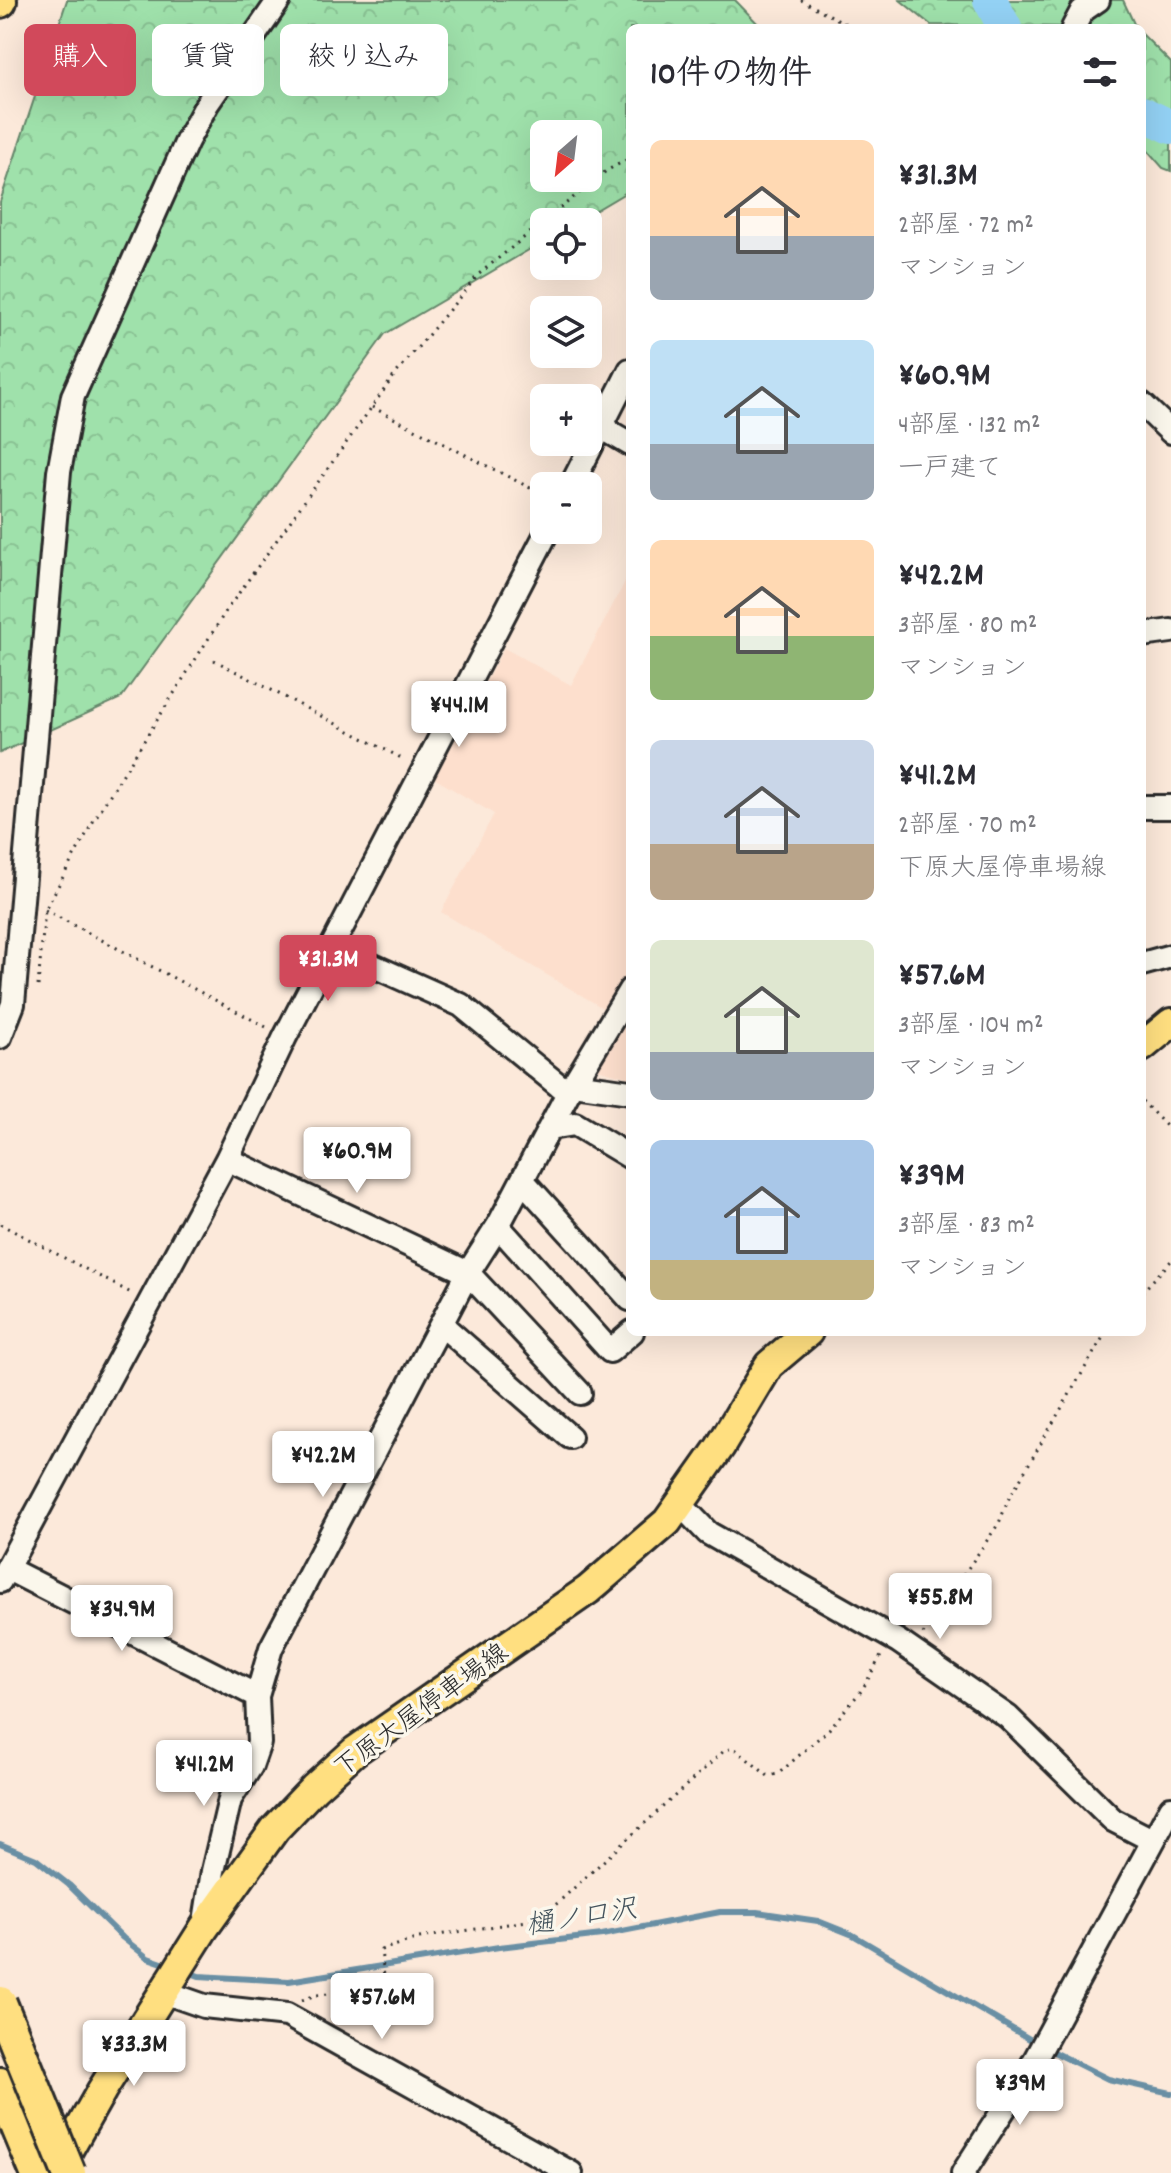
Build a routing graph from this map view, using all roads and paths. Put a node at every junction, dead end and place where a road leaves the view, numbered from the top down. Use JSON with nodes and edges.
{"nodes":[{"id":1,"x":279,"y":0,"type":"edge"},
{"id":2,"x":801,"y":0,"type":"edge"},
{"id":3,"x":1098,"y":0,"type":"edge"},
{"id":4,"x":846,"y":24,"type":"edge"},
{"id":5,"x":1075,"y":24,"type":"edge"},
{"id":6,"x":626,"y":160,"type":"edge"},
{"id":7,"x":626,"y":378,"type":"edge"},
{"id":8,"x":372,"y":407,"type":"junction"},
{"id":9,"x":1146,"y":408,"type":"edge"},
{"id":10,"x":602,"y":425,"type":"edge"},
{"id":11,"x":602,"y":428,"type":"edge"},
{"id":12,"x":1171,"y":432,"type":"edge"},
{"id":13,"x":626,"y":442,"type":"edge"},
{"id":14,"x":530,"y":488,"type":"edge"},
{"id":15,"x":541,"y":544,"type":"edge"},
{"id":16,"x":1171,"y":631,"type":"edge"},
{"id":17,"x":1146,"y":634,"type":"edge"},
{"id":18,"x":214,"y":660,"type":"dead end"},
{"id":19,"x":422,"y":770,"type":"junction"},
{"id":20,"x":1146,"y":807,"type":"edge"},
{"id":21,"x":1171,"y":807,"type":"edge"},
{"id":22,"x":45,"y":910,"type":"junction"},
{"id":23,"x":331,"y":947,"type":"junction"},
{"id":24,"x":1171,"y":956,"type":"edge"},
{"id":25,"x":1146,"y":963,"type":"edge"},
{"id":26,"x":38,"y":986,"type":"dead end"},
{"id":27,"x":626,"y":997,"type":"edge"},
{"id":28,"x":1171,"y":1023,"type":"edge"},
{"id":29,"x":0,"y":1037,"type":"edge"},
{"id":30,"x":285,"y":1037,"type":"junction"},
{"id":31,"x":1146,"y":1044,"type":"edge"},
{"id":32,"x":571,"y":1089,"type":"junction"},
{"id":33,"x":626,"y":1092,"type":"edge"},
{"id":34,"x":1146,"y":1105,"type":"edge"},
{"id":35,"x":550,"y":1128,"type":"junction"},
{"id":36,"x":1171,"y":1131,"type":"edge"},
{"id":37,"x":626,"y":1155,"type":"edge"},
{"id":38,"x":227,"y":1159,"type":"junction"},
{"id":39,"x":523,"y":1181,"type":"junction"},
{"id":40,"x":0,"y":1224,"type":"edge"},
{"id":41,"x":498,"y":1226,"type":"junction"},
{"id":42,"x":1171,"y":1261,"type":"edge"},
{"id":43,"x":468,"y":1273,"type":"junction"},
{"id":44,"x":1146,"y":1288,"type":"edge"},
{"id":45,"x":626,"y":1295,"type":"edge"},
{"id":46,"x":150,"y":1303,"type":"junction"},
{"id":47,"x":442,"y":1325,"type":"junction"},
{"id":48,"x":627,"y":1336,"type":"edge"},
{"id":49,"x":779,"y":1336,"type":"edge"},
{"id":50,"x":803,"y":1336,"type":"edge"},
{"id":51,"x":1104,"y":1336,"type":"edge"},
{"id":52,"x":769,"y":1365,"type":"junction"},
{"id":53,"x":580,"y":1393,"type":"dead end"},
{"id":54,"x":570,"y":1437,"type":"dead end"},
{"id":55,"x":681,"y":1505,"type":"junction"},
{"id":56,"x":4,"y":1575,"type":"edge"},
{"id":57,"x":892,"y":1637,"type":"junction"},
{"id":58,"x":912,"y":1650,"type":"junction"},
{"id":59,"x":257,"y":1696,"type":"junction"},
{"id":60,"x":1171,"y":1808,"type":"edge"},
{"id":61,"x":1152,"y":1840,"type":"junction"},
{"id":62,"x":204,"y":1928,"type":"junction"},
{"id":63,"x":174,"y":1976,"type":"junction"},
{"id":64,"x":0,"y":2003,"type":"edge"},
{"id":65,"x":287,"y":2015,"type":"junction"},
{"id":66,"x":0,"y":2084,"type":"edge"},
{"id":67,"x":569,"y":2172,"type":"edge"},
{"id":68,"x":37,"y":2173,"type":"edge"},
{"id":69,"x":55,"y":2173,"type":"edge"},
{"id":70,"x":69,"y":2173,"type":"edge"},
{"id":71,"x":963,"y":2173,"type":"edge"}],
"edges":[{"from":1,"to":29,"type":"street"},
{"from":2,"to":4,"type":"path"},
{"from":3,"to":5,"type":"street"},
{"from":6,"to":8,"type":"path"},
{"from":7,"to":10,"type":"street"},
{"from":8,"to":14,"type":"path"},
{"from":8,"to":22,"type":"path"},
{"from":9,"to":12,"type":"street"},
{"from":11,"to":13,"type":"street"},
{"from":15,"to":19,"type":"street"},
{"from":16,"to":17,"type":"street"},
{"from":18,"to":19,"type":"path"},
{"from":19,"to":23,"type":"street"},
{"from":20,"to":21,"type":"street"},
{"from":22,"to":26,"type":"path"},
{"from":22,"to":30,"type":"path"},
{"from":23,"to":30,"type":"street"},
{"from":23,"to":32,"type":"street"},
{"from":24,"to":25,"type":"street"},
{"from":27,"to":32,"type":"street"},
{"from":28,"to":31,"type":"main road"},
{"from":30,"to":38,"type":"street"},
{"from":32,"to":33,"type":"street"},
{"from":32,"to":35,"type":"street"},
{"from":34,"to":36,"type":"path"},
{"from":35,"to":37,"type":"street"},
{"from":35,"to":39,"type":"street"},
{"from":38,"to":43,"type":"street"},
{"from":38,"to":46,"type":"street"},
{"from":39,"to":41,"type":"street"},
{"from":39,"to":45,"type":"street"},
{"from":40,"to":46,"type":"path"},
{"from":41,"to":43,"type":"street"},
{"from":41,"to":48,"type":"street"},
{"from":42,"to":44,"type":"path"},
{"from":43,"to":47,"type":"street"},
{"from":43,"to":53,"type":"street"},
{"from":46,"to":56,"type":"street"},
{"from":47,"to":54,"type":"street"},
{"from":47,"to":59,"type":"street"},
{"from":49,"to":52,"type":"street"},
{"from":50,"to":52,"type":"main road","name":"下原大屋停車場線"},
{"from":51,"to":58,"type":"path"},
{"from":52,"to":55,"type":"main road","name":"下原大屋停車場線"},
{"from":55,"to":57,"type":"street"},
{"from":55,"to":62,"type":"main road","name":"下原大屋停車場線"},
{"from":56,"to":59,"type":"street"},
{"from":57,"to":58,"type":"street"},
{"from":57,"to":65,"type":"path"},
{"from":58,"to":61,"type":"street"},
{"from":59,"to":62,"type":"street"},
{"from":60,"to":61,"type":"street"},
{"from":61,"to":71,"type":"street"},
{"from":62,"to":63,"type":"main road","name":"下原大屋停車場線"},
{"from":63,"to":65,"type":"street"},
{"from":63,"to":69,"type":"main road","name":"下原大屋停車場線"},
{"from":64,"to":70,"type":"highway","bridge":true},
{"from":65,"to":67,"type":"street"},
{"from":66,"to":68,"type":"highway"}]}
